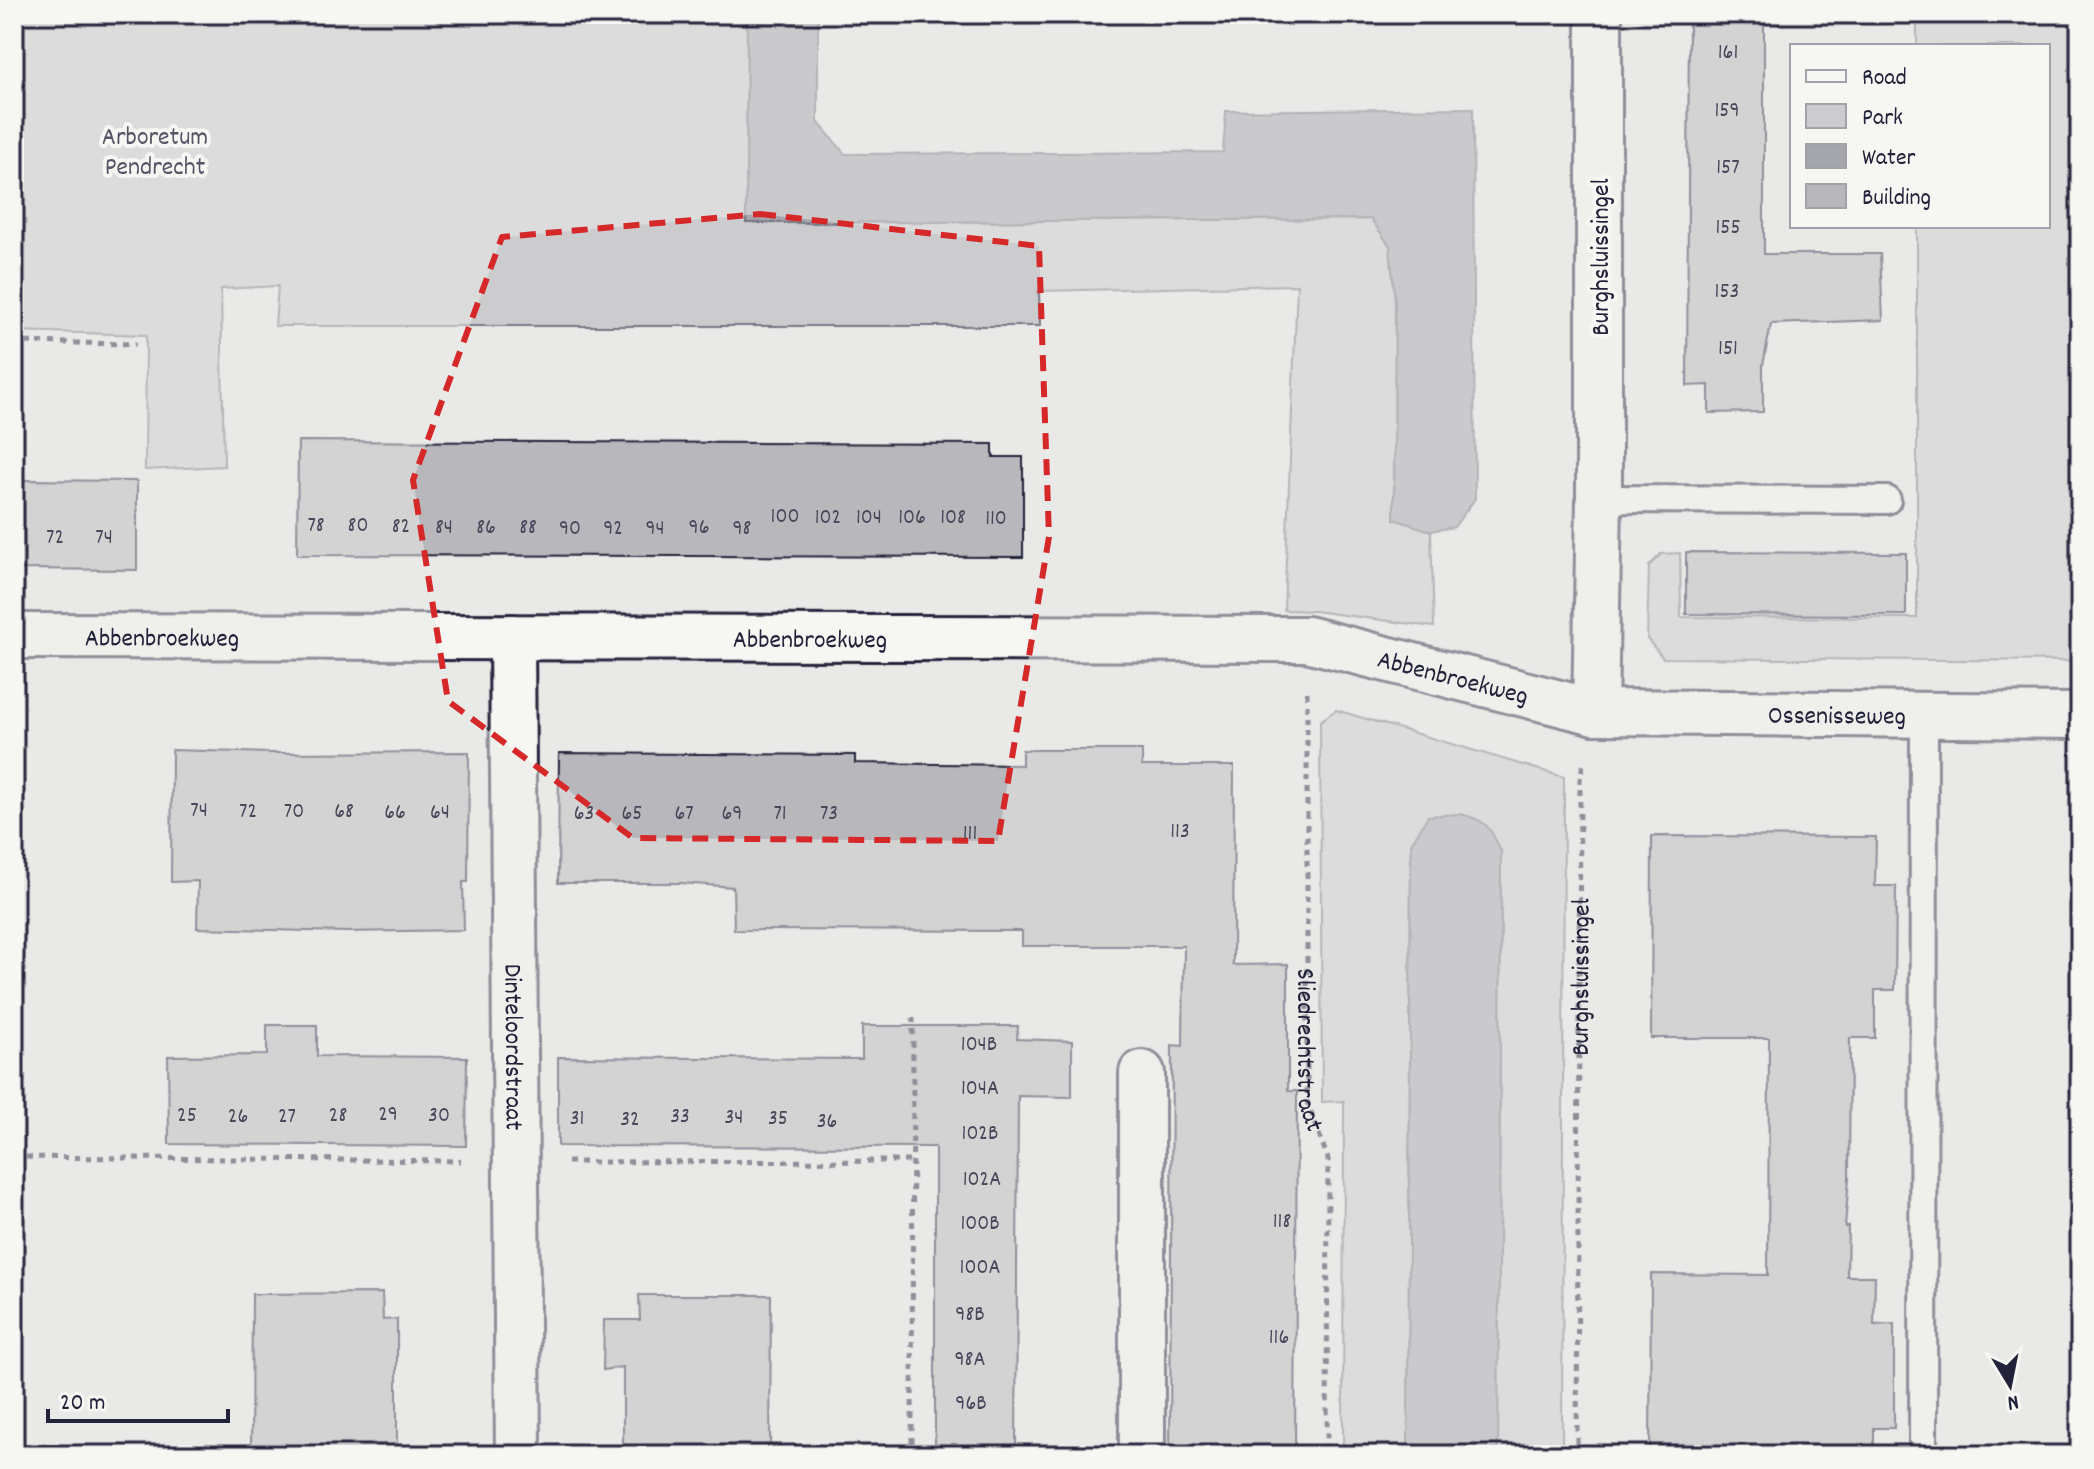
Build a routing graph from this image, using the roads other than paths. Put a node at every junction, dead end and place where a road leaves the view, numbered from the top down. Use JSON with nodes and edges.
{"nodes":[{"id":1,"x":1599,"y":14,"type":"edge"},
{"id":2,"x":1599,"y":499,"type":"junction"},
{"id":3,"x":1887,"y":500,"type":"dead end"},
{"id":4,"x":14,"y":636,"type":"edge"},
{"id":5,"x":512,"y":637,"type":"junction"},
{"id":6,"x":1595,"y":712,"type":"junction"},
{"id":7,"x":1924,"y":716,"type":"junction"},
{"id":8,"x":2080,"y":716,"type":"edge"},
{"id":9,"x":1142,"y":1073,"type":"dead end"},
{"id":10,"x":518,"y":1455,"type":"edge"},
{"id":11,"x":1142,"y":1455,"type":"edge"},
{"id":12,"x":1923,"y":1455,"type":"edge"}],
"edges":[{"from":1,"to":2,"type":"street","name":"Burghsluissingel"},
{"from":2,"to":3,"type":"lane"},
{"from":2,"to":6,"type":"street","name":"Burghsluissingel"},
{"from":4,"to":5,"type":"street","name":"Abbenbroekweg"},
{"from":5,"to":6,"type":"street","name":"Abbenbroekweg"},
{"from":5,"to":10,"type":"street","name":"Dinteloordstraat"},
{"from":6,"to":7,"type":"street","name":"Ossenisseweg"},
{"from":7,"to":8,"type":"street","name":"Ossenisseweg"},
{"from":7,"to":12,"type":"lane"},
{"from":9,"to":11,"type":"street"}]}
